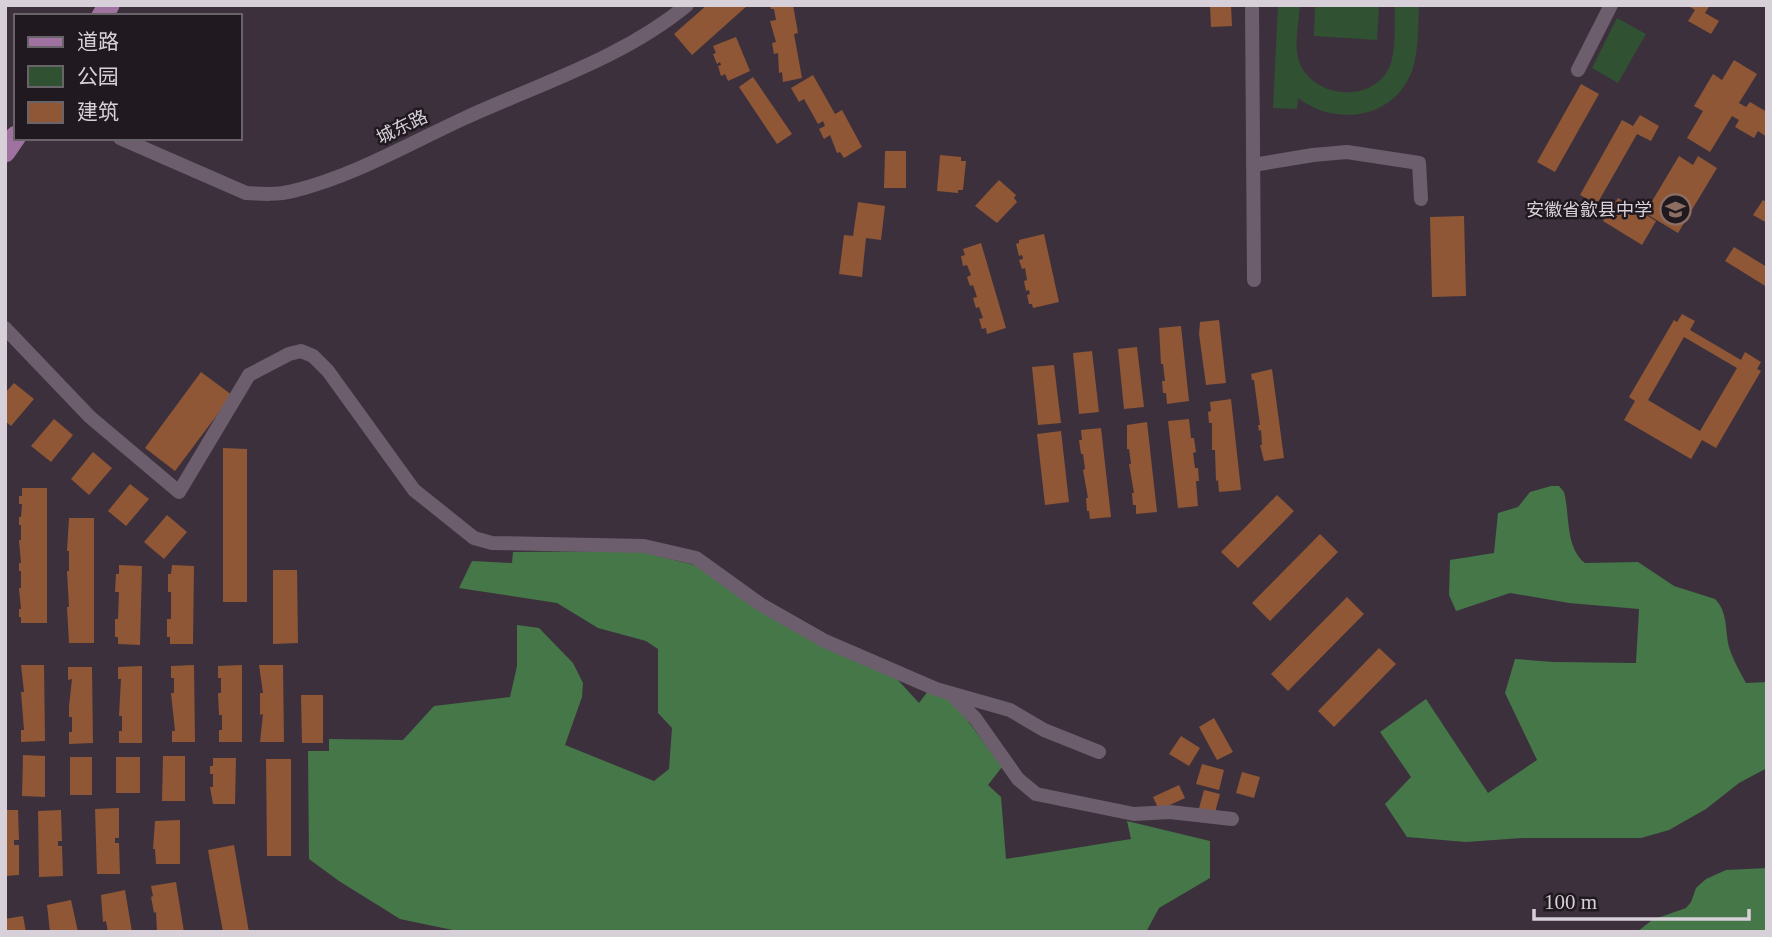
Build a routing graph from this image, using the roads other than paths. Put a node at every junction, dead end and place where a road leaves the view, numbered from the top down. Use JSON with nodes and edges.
{"nodes":[{"id":1,"x":687,"y":5,"type":"edge"},
{"id":2,"x":1252,"y":5,"type":"edge"},
{"id":3,"x":1611,"y":5,"type":"edge"},
{"id":4,"x":1578,"y":70,"type":"dead end"},
{"id":5,"x":125,"y":140,"type":"edge"},
{"id":6,"x":1253,"y":165,"type":"junction"},
{"id":7,"x":1421,"y":199,"type":"dead end"},
{"id":8,"x":1254,"y":280,"type":"dead end"},
{"id":9,"x":5,"y":328,"type":"edge"},
{"id":10,"x":948,"y":692,"type":"junction"},
{"id":11,"x":1100,"y":752,"type":"dead end"},
{"id":12,"x":1232,"y":819,"type":"dead end"}],
"edges":[{"from":1,"to":5,"type":"street","name":"城东路"},
{"from":2,"to":6,"type":"street"},
{"from":3,"to":4,"type":"street"},
{"from":6,"to":7,"type":"street"},
{"from":6,"to":8,"type":"street"},
{"from":9,"to":10,"type":"street"},
{"from":10,"to":11,"type":"street"},
{"from":10,"to":12,"type":"street"}]}
